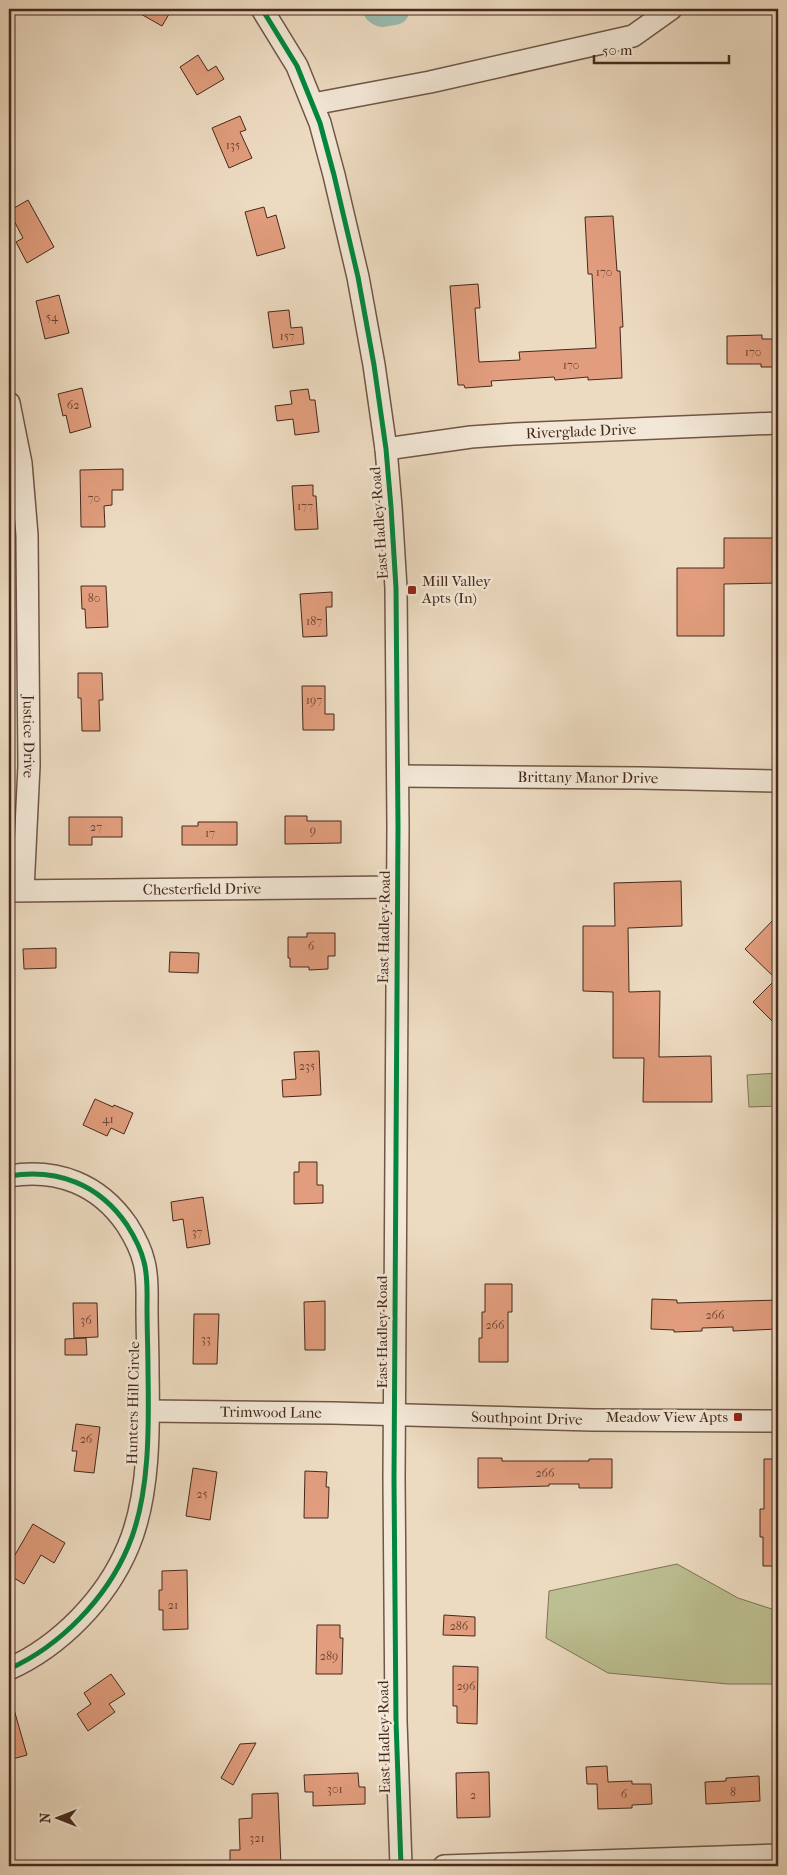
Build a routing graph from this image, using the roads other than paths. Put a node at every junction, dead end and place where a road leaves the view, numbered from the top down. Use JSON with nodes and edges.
{"nodes":[{"id":1,"x":262,"y":9,"type":"edge"},
{"id":2,"x":671,"y":9,"type":"edge"},
{"id":3,"x":313,"y":104,"type":"junction"},
{"id":4,"x":9,"y":403,"type":"edge"},
{"id":5,"x":778,"y":423,"type":"edge"},
{"id":6,"x":386,"y":449,"type":"junction"},
{"id":7,"x":398,"y":776,"type":"junction"},
{"id":8,"x":778,"y":781,"type":"edge"},
{"id":9,"x":397,"y":887,"type":"junction"},
{"id":10,"x":16,"y":890,"type":"edge"},
{"id":11,"x":9,"y":1176,"type":"edge"},
{"id":12,"x":149,"y":1411,"type":"junction"},
{"id":13,"x":394,"y":1414,"type":"junction"},
{"id":14,"x":778,"y":1421,"type":"edge"},
{"id":15,"x":9,"y":1669,"type":"edge"},
{"id":16,"x":778,"y":1855,"type":"edge"},
{"id":17,"x":736,"y":1861,"type":"edge"},
{"id":18,"x":401,"y":1866,"type":"edge"},
{"id":19,"x":444,"y":1866,"type":"edge"}],
"edges":[{"from":1,"to":3,"type":"street","name":"East Hadley Road"},
{"from":2,"to":3,"type":"street"},
{"from":3,"to":6,"type":"street","name":"East Hadley Road"},
{"from":4,"to":10,"type":"street","name":"Justice Drive"},
{"from":5,"to":6,"type":"street","name":"Riverglade Drive"},
{"from":6,"to":7,"type":"street","name":"East Hadley Road"},
{"from":7,"to":8,"type":"street","name":"Brittany Manor Drive"},
{"from":7,"to":9,"type":"street","name":"East Hadley Road"},
{"from":9,"to":10,"type":"street","name":"Chesterfield Drive"},
{"from":9,"to":13,"type":"street","name":"East Hadley Road"},
{"from":11,"to":12,"type":"street","name":"Hunters Hill Circle"},
{"from":12,"to":13,"type":"street","name":"Trimwood Lane"},
{"from":12,"to":15,"type":"street","name":"Hunters Hill Circle"},
{"from":13,"to":14,"type":"street","name":"Southpoint Drive"},
{"from":13,"to":18,"type":"street","name":"East Hadley Road"},
{"from":16,"to":17,"type":"street"},
{"from":17,"to":19,"type":"street"}]}
